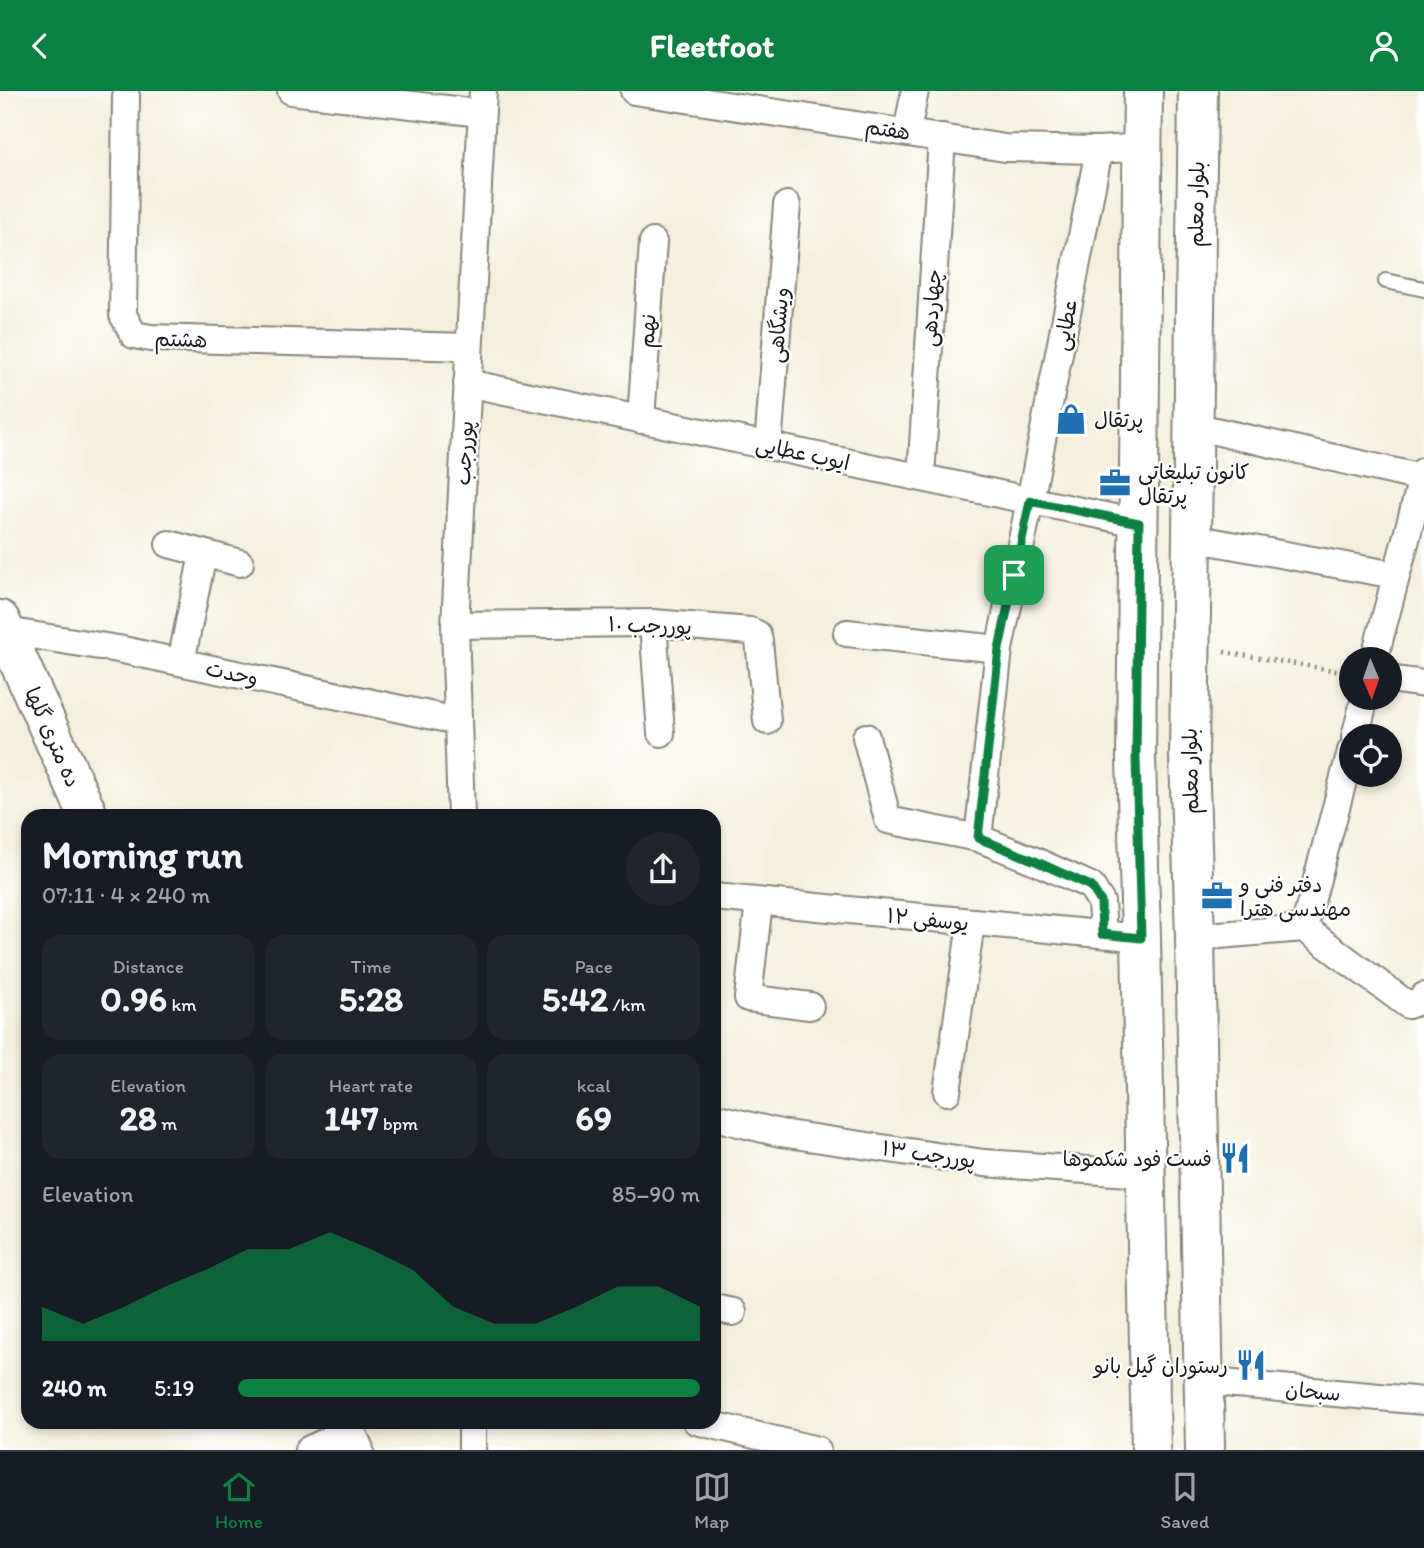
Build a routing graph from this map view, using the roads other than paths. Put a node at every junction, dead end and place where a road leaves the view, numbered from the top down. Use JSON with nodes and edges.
{"nodes":[{"id":1,"x":291,"y":91,"type":"edge"},
{"id":2,"x":634,"y":91,"type":"edge"},
{"id":3,"x":915,"y":91,"type":"edge"},
{"id":4,"x":1143,"y":91,"type":"edge"},
{"id":5,"x":1198,"y":91,"type":"edge"},
{"id":6,"x":126,"y":96,"type":"dead end"},
{"id":7,"x":482,"y":102,"type":"edge"},
{"id":8,"x":907,"y":132,"type":"junction"},
{"id":9,"x":942,"y":138,"type":"junction"},
{"id":10,"x":1143,"y":147,"type":"junction"},
{"id":11,"x":1099,"y":150,"type":"junction"},
{"id":12,"x":787,"y":205,"type":"dead end"},
{"id":13,"x":653,"y":242,"type":"dead end"},
{"id":14,"x":1386,"y":281,"type":"dead end"},
{"id":15,"x":1424,"y":289,"type":"edge"},
{"id":16,"x":469,"y":347,"type":"junction"},
{"id":17,"x":467,"y":383,"type":"junction"},
{"id":18,"x":641,"y":420,"type":"junction"},
{"id":19,"x":1193,"y":426,"type":"junction"},
{"id":20,"x":768,"y":446,"type":"junction"},
{"id":21,"x":1423,"y":475,"type":"edge"},
{"id":22,"x":921,"y":478,"type":"junction"},
{"id":23,"x":1030,"y":501,"type":"junction"},
{"id":24,"x":1139,"y":523,"type":"junction"},
{"id":25,"x":1192,"y":538,"type":"junction"},
{"id":26,"x":169,"y":544,"type":"dead end"},
{"id":27,"x":203,"y":554,"type":"junction"},
{"id":28,"x":240,"y":563,"type":"dead end"},
{"id":29,"x":1395,"y":575,"type":"junction"},
{"id":30,"x":653,"y":623,"type":"junction"},
{"id":31,"x":3,"y":625,"type":"edge"},
{"id":32,"x":455,"y":625,"type":"junction"},
{"id":33,"x":847,"y":633,"type":"dead end"},
{"id":34,"x":1377,"y":647,"type":"edge"},
{"id":35,"x":999,"y":649,"type":"junction"},
{"id":36,"x":181,"y":662,"type":"junction"},
{"id":37,"x":1402,"y":681,"type":"edge"},
{"id":38,"x":1424,"y":684,"type":"edge"},
{"id":39,"x":457,"y":721,"type":"junction"},
{"id":40,"x":767,"y":721,"type":"dead end"},
{"id":41,"x":661,"y":733,"type":"dead end"},
{"id":42,"x":866,"y":737,"type":"dead end"},
{"id":43,"x":1341,"y":787,"type":"edge"},
{"id":44,"x":85,"y":809,"type":"edge"},
{"id":45,"x":461,"y":809,"type":"edge"},
{"id":46,"x":978,"y":838,"type":"junction"},
{"id":47,"x":721,"y":898,"type":"edge"},
{"id":48,"x":759,"y":902,"type":"junction"},
{"id":49,"x":971,"y":923,"type":"junction"},
{"id":50,"x":1304,"y":928,"type":"junction"},
{"id":51,"x":1102,"y":934,"type":"junction"},
{"id":52,"x":1195,"y":937,"type":"junction"},
{"id":53,"x":1141,"y":938,"type":"junction"},
{"id":54,"x":1424,"y":996,"type":"edge"},
{"id":55,"x":810,"y":1006,"type":"dead end"},
{"id":56,"x":947,"y":1092,"type":"dead end"},
{"id":57,"x":721,"y":1119,"type":"edge"},
{"id":58,"x":1145,"y":1174,"type":"junction"},
{"id":59,"x":1202,"y":1381,"type":"junction"},
{"id":60,"x":1424,"y":1401,"type":"edge"},
{"id":61,"x":721,"y":1427,"type":"edge"},
{"id":62,"x":472,"y":1429,"type":"edge"},
{"id":63,"x":346,"y":1435,"type":"edge"},
{"id":64,"x":308,"y":1450,"type":"edge"},
{"id":65,"x":472,"y":1450,"type":"edge"},
{"id":66,"x":817,"y":1450,"type":"edge"},
{"id":67,"x":1151,"y":1450,"type":"edge"},
{"id":68,"x":1205,"y":1450,"type":"edge"}],
"edges":[{"from":1,"to":7,"type":"street"},
{"from":2,"to":8,"type":"street","name":"هفتم"},
{"from":3,"to":8,"type":"street"},
{"from":4,"to":10,"type":"main road"},
{"from":5,"to":19,"type":"main road","name":"بلوار معلم"},
{"from":6,"to":16,"type":"street","name":"هشتم"},
{"from":7,"to":16,"type":"street","name":"پوررجب"},
{"from":8,"to":9,"type":"street","name":"هفتم"},
{"from":9,"to":11,"type":"street","name":"هفتم"},
{"from":9,"to":22,"type":"street","name":"چهاردهی"},
{"from":10,"to":11,"type":"street","name":"هفتم"},
{"from":10,"to":24,"type":"main road"},
{"from":11,"to":23,"type":"street","name":"عطایی"},
{"from":12,"to":20,"type":"street","name":"ویشگاهی"},
{"from":13,"to":18,"type":"street","name":"نهم"},
{"from":14,"to":15,"type":"lane"},
{"from":16,"to":17,"type":"street","name":"پوررجب"},
{"from":17,"to":18,"type":"street","name":"ایوب عطایی"},
{"from":17,"to":32,"type":"street","name":"پوررجب"},
{"from":18,"to":20,"type":"street","name":"ایوب عطایی"},
{"from":19,"to":21,"type":"street"},
{"from":19,"to":25,"type":"main road","name":"بلوار معلم"},
{"from":20,"to":22,"type":"street","name":"ایوب عطایی"},
{"from":21,"to":29,"type":"street"},
{"from":22,"to":23,"type":"street","name":"ایوب عطایی"},
{"from":23,"to":24,"type":"street","name":"ایوب عطایی"},
{"from":23,"to":35,"type":"street","name":"عطایی"},
{"from":24,"to":53,"type":"main road"},
{"from":25,"to":29,"type":"street"},
{"from":25,"to":52,"type":"main road","name":"بلوار معلم"},
{"from":26,"to":27,"type":"street"},
{"from":27,"to":28,"type":"street"},
{"from":27,"to":36,"type":"street"},
{"from":29,"to":34,"type":"street"},
{"from":30,"to":32,"type":"street","name":"پوررجب ۱۰"},
{"from":30,"to":40,"type":"street","name":"پوررجب ۱۰"},
{"from":30,"to":41,"type":"street"},
{"from":31,"to":36,"type":"street","name":"وحدت"},
{"from":31,"to":44,"type":"main road","name":"ده متری گلها"},
{"from":32,"to":39,"type":"street","name":"پوررجب"},
{"from":33,"to":35,"type":"street"},
{"from":35,"to":46,"type":"street","name":"عطایی"},
{"from":36,"to":39,"type":"street","name":"وحدت"},
{"from":37,"to":38,"type":"street"},
{"from":39,"to":45,"type":"street","name":"پوررجب"},
{"from":42,"to":46,"type":"street"},
{"from":43,"to":50,"type":"street"},
{"from":46,"to":51,"type":"street"},
{"from":47,"to":48,"type":"street","name":"یوسفی ۱۲"},
{"from":48,"to":49,"type":"street","name":"یوسفی ۱۲"},
{"from":48,"to":55,"type":"street"},
{"from":49,"to":51,"type":"street","name":"یوسفی ۱۲"},
{"from":49,"to":56,"type":"street"},
{"from":50,"to":52,"type":"street"},
{"from":50,"to":54,"type":"street"},
{"from":51,"to":53,"type":"street","name":"یوسفی ۱۲"},
{"from":52,"to":59,"type":"main road","name":"بلوار معلم"},
{"from":53,"to":58,"type":"main road"},
{"from":57,"to":58,"type":"street","name":"پوررجب ۱۳"},
{"from":58,"to":67,"type":"main road"},
{"from":59,"to":60,"type":"street","name":"سبحان"},
{"from":59,"to":68,"type":"main road","name":"بلوار معلم"},
{"from":61,"to":66,"type":"street"},
{"from":62,"to":65,"type":"street"},
{"from":63,"to":64,"type":"street"}]}
